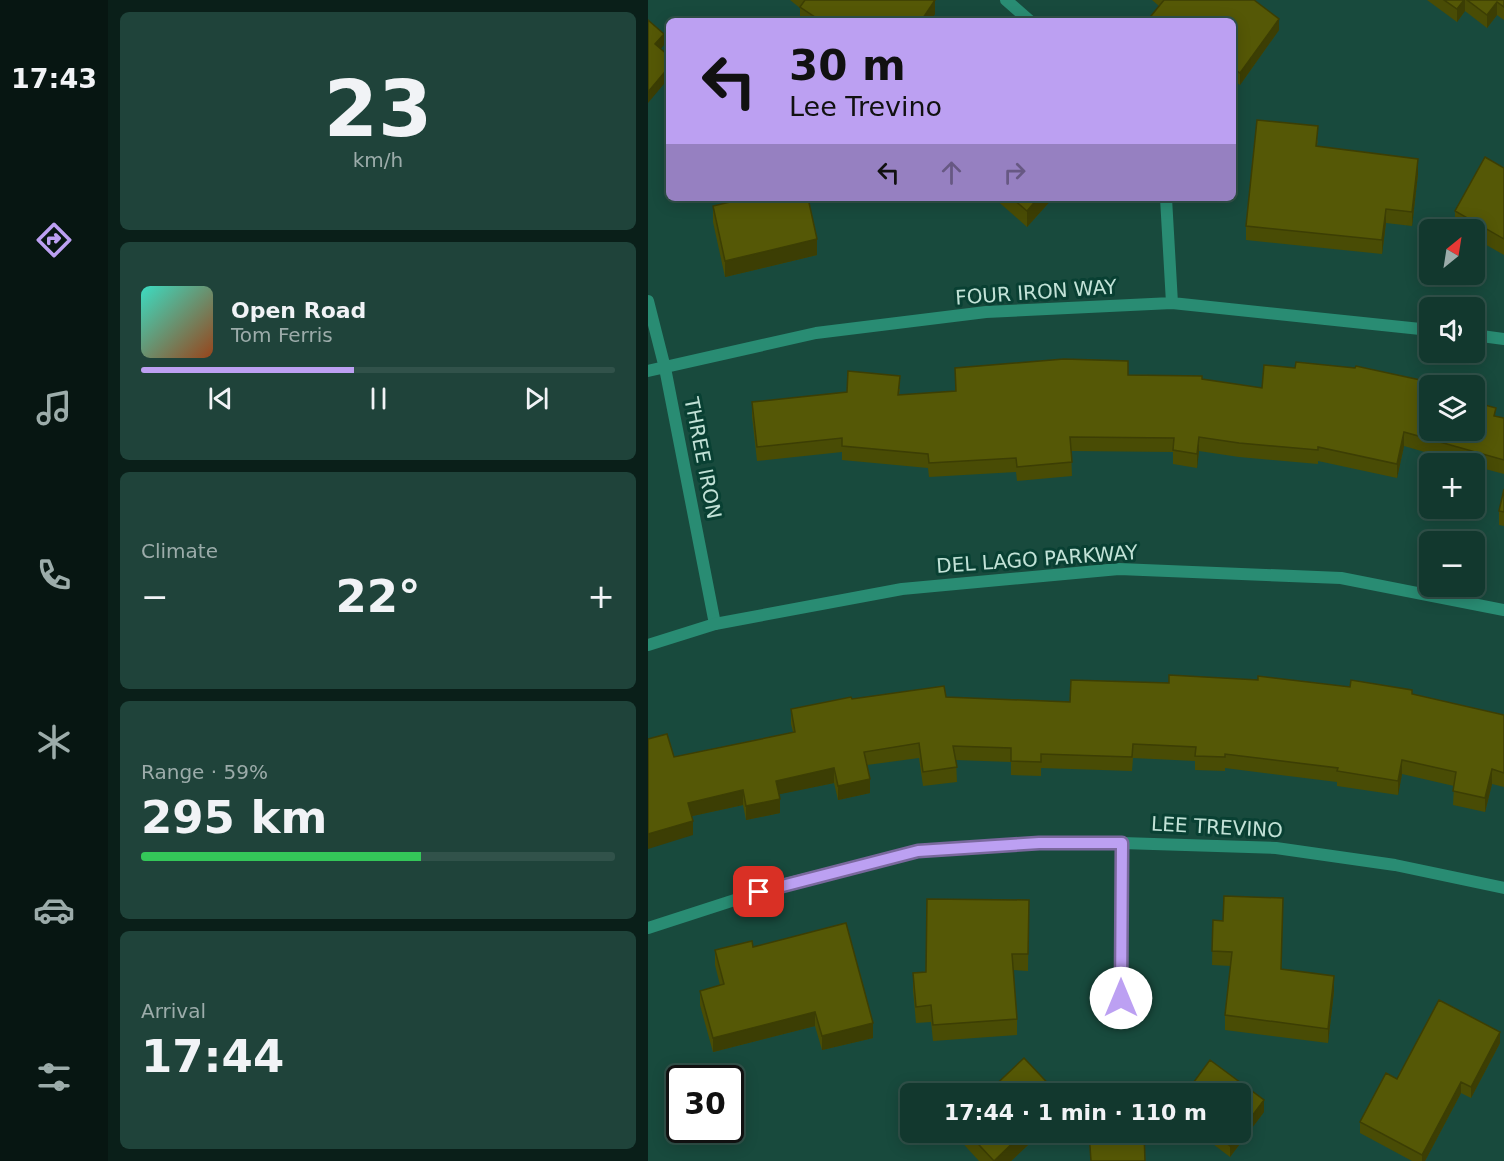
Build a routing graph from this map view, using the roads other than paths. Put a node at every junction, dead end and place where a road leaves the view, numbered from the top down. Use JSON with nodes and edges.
{"nodes":[{"id":1,"x":1006,"y":0,"type":"edge"},
{"id":2,"x":1027,"y":18,"type":"edge"},
{"id":3,"x":1166,"y":201,"type":"edge"},
{"id":4,"x":648,"y":301,"type":"edge"},
{"id":5,"x":1172,"y":303,"type":"junction"},
{"id":6,"x":1419,"y":329,"type":"edge"},
{"id":7,"x":1485,"y":336,"type":"edge"},
{"id":8,"x":1504,"y":339,"type":"edge"},
{"id":9,"x":665,"y":368,"type":"junction"},
{"id":10,"x":648,"y":371,"type":"edge"},
{"id":11,"x":1504,"y":610,"type":"edge"},
{"id":12,"x":716,"y":624,"type":"junction"},
{"id":13,"x":648,"y":645,"type":"edge"},
{"id":14,"x":1122,"y":843,"type":"junction"},
{"id":15,"x":1504,"y":888,"type":"edge"},
{"id":16,"x":648,"y":928,"type":"edge"},
{"id":17,"x":1121,"y":1021,"type":"dead end"}],
"edges":[{"from":1,"to":2,"type":"street"},
{"from":3,"to":5,"type":"street"},
{"from":4,"to":9,"type":"street","name":"THREE IRON"},
{"from":5,"to":6,"type":"street","name":"FOUR IRON WAY"},
{"from":5,"to":9,"type":"street","name":"FOUR IRON WAY"},
{"from":7,"to":8,"type":"street"},
{"from":9,"to":10,"type":"street","name":"FOUR IRON WAY"},
{"from":9,"to":12,"type":"street","name":"THREE IRON"},
{"from":11,"to":12,"type":"street","name":"DEL LAGO PARKWAY"},
{"from":12,"to":13,"type":"street","name":"DEL LAGO PARKWAY"},
{"from":14,"to":15,"type":"street","name":"LEE TREVINO"},
{"from":14,"to":16,"type":"street","name":"LEE TREVINO"},
{"from":14,"to":17,"type":"street"}]}
